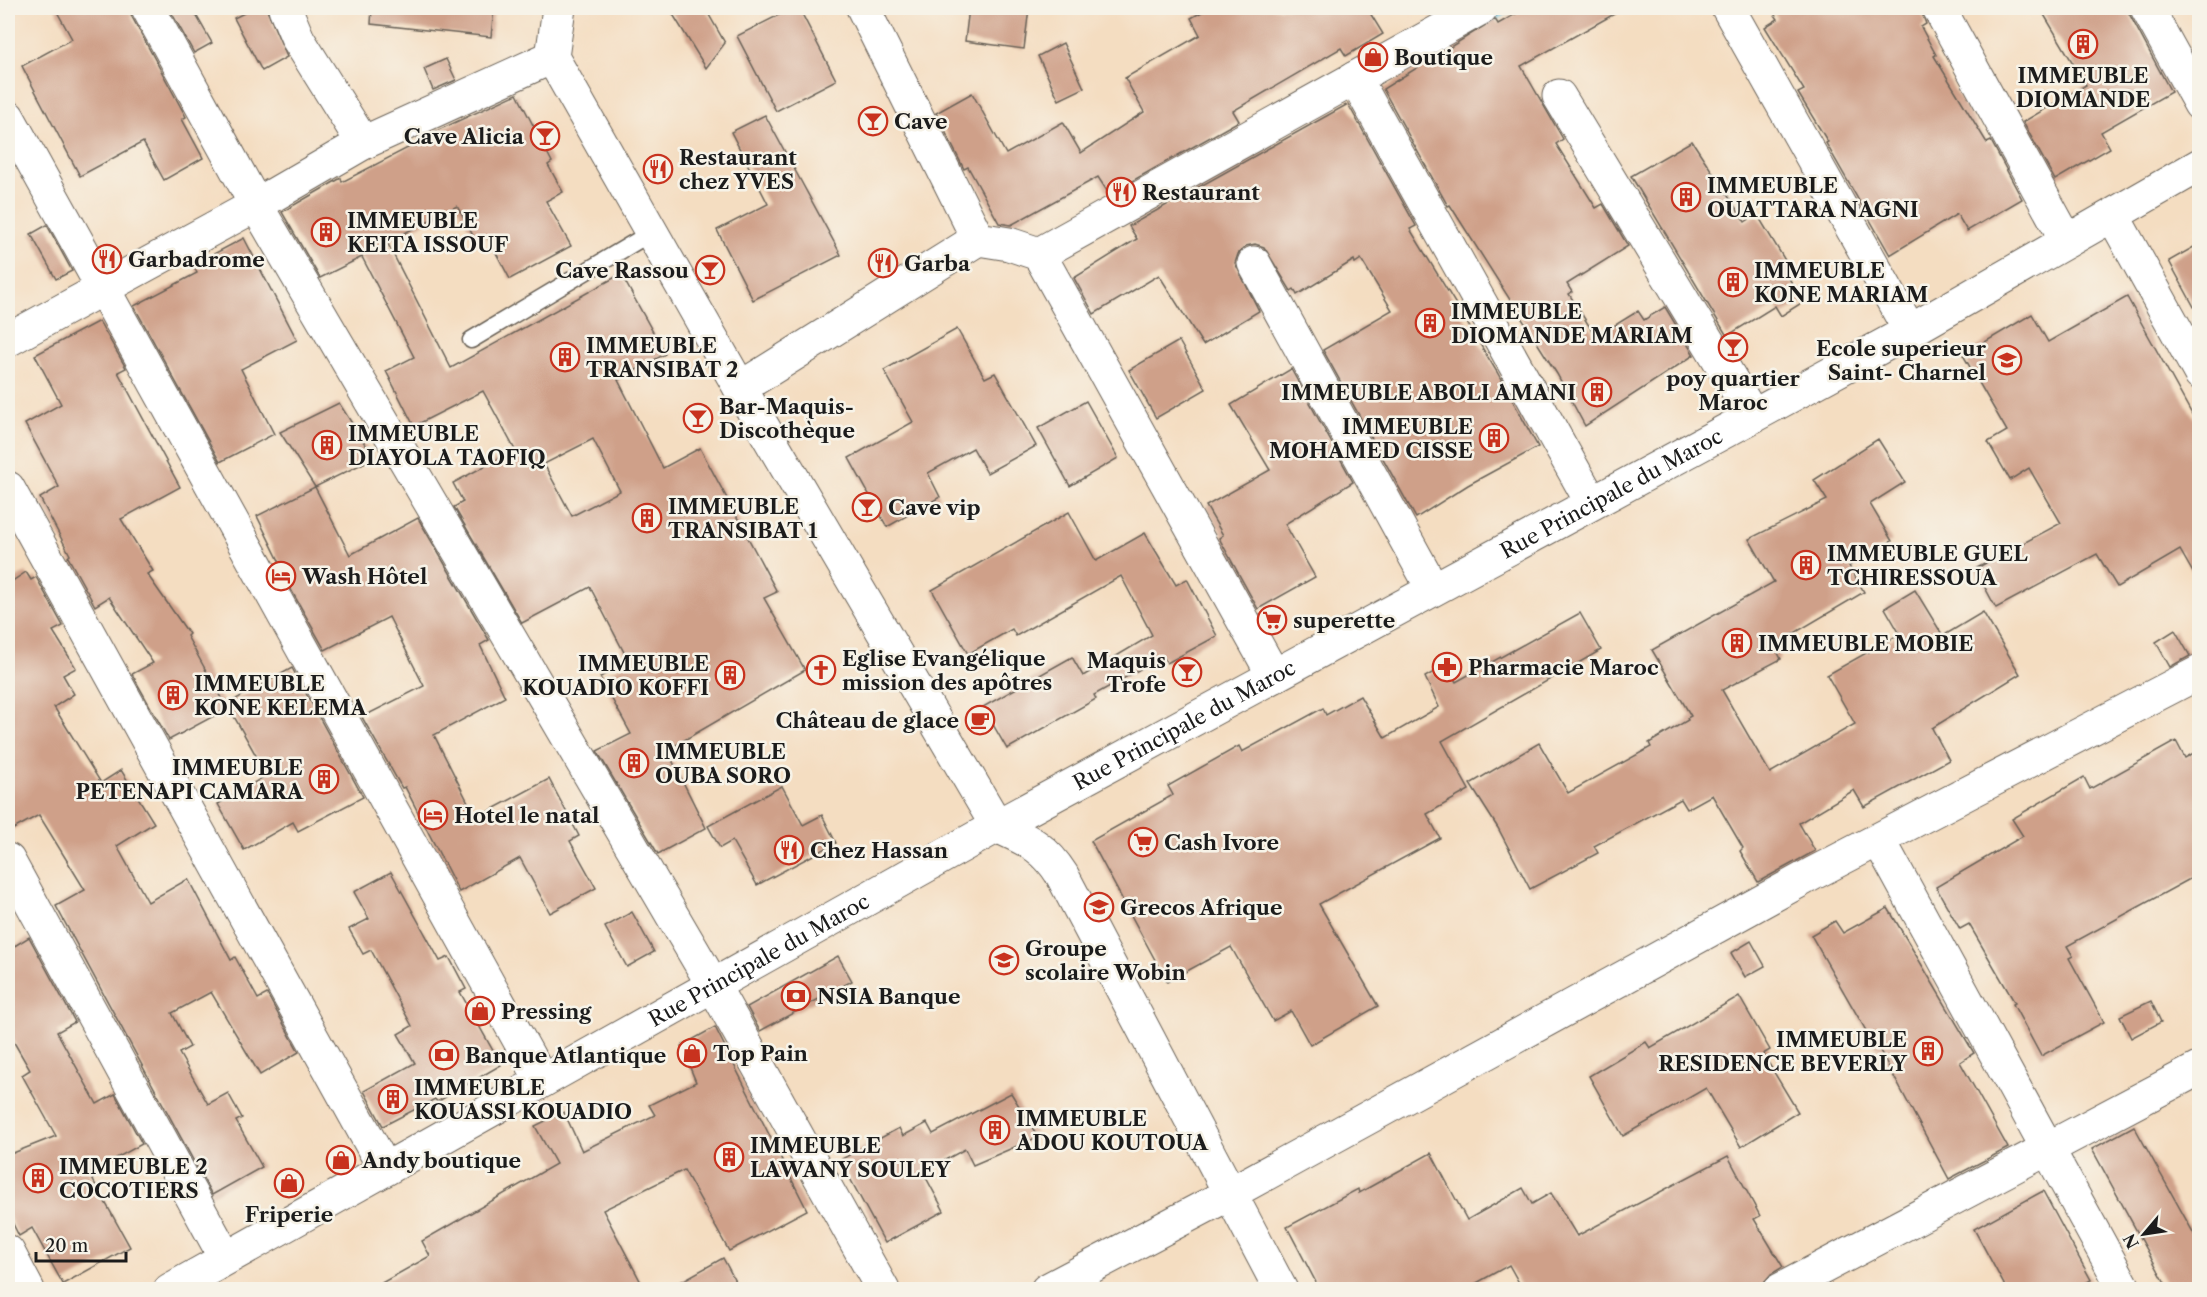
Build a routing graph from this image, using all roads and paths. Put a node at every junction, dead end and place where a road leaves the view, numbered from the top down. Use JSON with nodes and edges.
{"nodes":[{"id":1,"x":148,"y":8,"type":"edge"},
{"id":2,"x":285,"y":8,"type":"edge"},
{"id":3,"x":559,"y":8,"type":"edge"},
{"id":4,"x":863,"y":8,"type":"edge"},
{"id":5,"x":1481,"y":8,"type":"edge"},
{"id":6,"x":1728,"y":8,"type":"edge"},
{"id":7,"x":1939,"y":8,"type":"edge"},
{"id":8,"x":2147,"y":8,"type":"edge"},
{"id":9,"x":552,"y":57,"type":"junction"},
{"id":10,"x":1355,"y":78,"type":"junction"},
{"id":11,"x":1559,"y":96,"type":"dead end"},
{"id":12,"x":2199,"y":104,"type":"edge"},
{"id":13,"x":8,"y":117,"type":"edge"},
{"id":14,"x":363,"y":143,"type":"junction"},
{"id":15,"x":2199,"y":165,"type":"edge"},
{"id":16,"x":256,"y":205,"type":"junction"},
{"id":17,"x":2113,"y":216,"type":"junction"},
{"id":18,"x":652,"y":232,"type":"junction"},
{"id":19,"x":978,"y":239,"type":"junction"},
{"id":20,"x":2067,"y":241,"type":"junction"},
{"id":21,"x":1039,"y":254,"type":"junction"},
{"id":22,"x":1254,"y":263,"type":"dead end"},
{"id":23,"x":102,"y":288,"type":"junction"},
{"id":24,"x":1910,"y":331,"type":"junction"},
{"id":25,"x":8,"y":340,"type":"edge"},
{"id":26,"x":471,"y":340,"type":"dead end"},
{"id":27,"x":2199,"y":374,"type":"edge"},
{"id":28,"x":740,"y":388,"type":"junction"},
{"id":29,"x":1753,"y":416,"type":"junction"},
{"id":30,"x":8,"y":488,"type":"edge"},
{"id":31,"x":1592,"y":503,"type":"junction"},
{"id":32,"x":1433,"y":589,"type":"junction"},
{"id":33,"x":2199,"y":672,"type":"edge"},
{"id":34,"x":1274,"y":675,"type":"junction"},
{"id":35,"x":997,"y":826,"type":"junction"},
{"id":36,"x":1879,"y":840,"type":"junction"},
{"id":37,"x":8,"y":860,"type":"edge"},
{"id":38,"x":714,"y":985,"type":"junction"},
{"id":39,"x":2199,"y":1068,"type":"edge"},
{"id":40,"x":542,"y":1081,"type":"junction"},
{"id":41,"x":2048,"y":1147,"type":"junction"},
{"id":42,"x":385,"y":1169,"type":"junction"},
{"id":43,"x":1229,"y":1194,"type":"junction"},
{"id":44,"x":8,"y":1252,"type":"edge"},
{"id":45,"x":225,"y":1257,"type":"junction"},
{"id":46,"x":28,"y":1290,"type":"edge"},
{"id":47,"x":170,"y":1290,"type":"edge"},
{"id":48,"x":883,"y":1290,"type":"edge"},
{"id":49,"x":1047,"y":1290,"type":"edge"},
{"id":50,"x":1281,"y":1290,"type":"edge"},
{"id":51,"x":1780,"y":1290,"type":"edge"},
{"id":52,"x":2125,"y":1290,"type":"edge"}],
"edges":[{"from":1,"to":16,"type":"street"},
{"from":2,"to":14,"type":"street"},
{"from":3,"to":9,"type":"street"},
{"from":4,"to":19,"type":"street"},
{"from":5,"to":10,"type":"street"},
{"from":6,"to":24,"type":"street"},
{"from":7,"to":20,"type":"street"},
{"from":8,"to":12,"type":"street"},
{"from":9,"to":14,"type":"street"},
{"from":9,"to":18,"type":"street"},
{"from":10,"to":21,"type":"street"},
{"from":10,"to":31,"type":"street"},
{"from":11,"to":29,"type":"street"},
{"from":13,"to":23,"type":"street"},
{"from":14,"to":16,"type":"street"},
{"from":15,"to":17,"type":"street","name":"Rue Principale du Maroc"},
{"from":16,"to":23,"type":"street"},
{"from":16,"to":38,"type":"street"},
{"from":17,"to":20,"type":"street","name":"Rue Principale du Maroc"},
{"from":17,"to":27,"type":"street"},
{"from":18,"to":26,"type":"lane"},
{"from":18,"to":28,"type":"street"},
{"from":19,"to":21,"type":"street"},
{"from":19,"to":28,"type":"street"},
{"from":20,"to":24,"type":"street","name":"Rue Principale du Maroc"},
{"from":21,"to":34,"type":"street"},
{"from":22,"to":32,"type":"street"},
{"from":23,"to":25,"type":"street"},
{"from":23,"to":40,"type":"street"},
{"from":24,"to":29,"type":"street","name":"Rue Principale du Maroc"},
{"from":28,"to":35,"type":"street"},
{"from":29,"to":31,"type":"street","name":"Rue Principale du Maroc"},
{"from":30,"to":42,"type":"street"},
{"from":31,"to":32,"type":"street","name":"Rue Principale du Maroc"},
{"from":32,"to":34,"type":"street","name":"Rue Principale du Maroc"},
{"from":33,"to":36,"type":"street"},
{"from":34,"to":35,"type":"street","name":"Rue Principale du Maroc"},
{"from":35,"to":38,"type":"street","name":"Rue Principale du Maroc"},
{"from":35,"to":43,"type":"street"},
{"from":36,"to":41,"type":"street"},
{"from":36,"to":43,"type":"street"},
{"from":37,"to":45,"type":"street"},
{"from":38,"to":40,"type":"street","name":"Rue Principale du Maroc"},
{"from":38,"to":48,"type":"street"},
{"from":39,"to":41,"type":"street"},
{"from":40,"to":42,"type":"street","name":"Rue Principale du Maroc"},
{"from":41,"to":51,"type":"street"},
{"from":41,"to":52,"type":"street"},
{"from":42,"to":45,"type":"street","name":"Rue Principale du Maroc"},
{"from":43,"to":49,"type":"street"},
{"from":43,"to":50,"type":"street"},
{"from":44,"to":46,"type":"street"},
{"from":45,"to":47,"type":"street","name":"Rue Principale du Maroc"}]}
